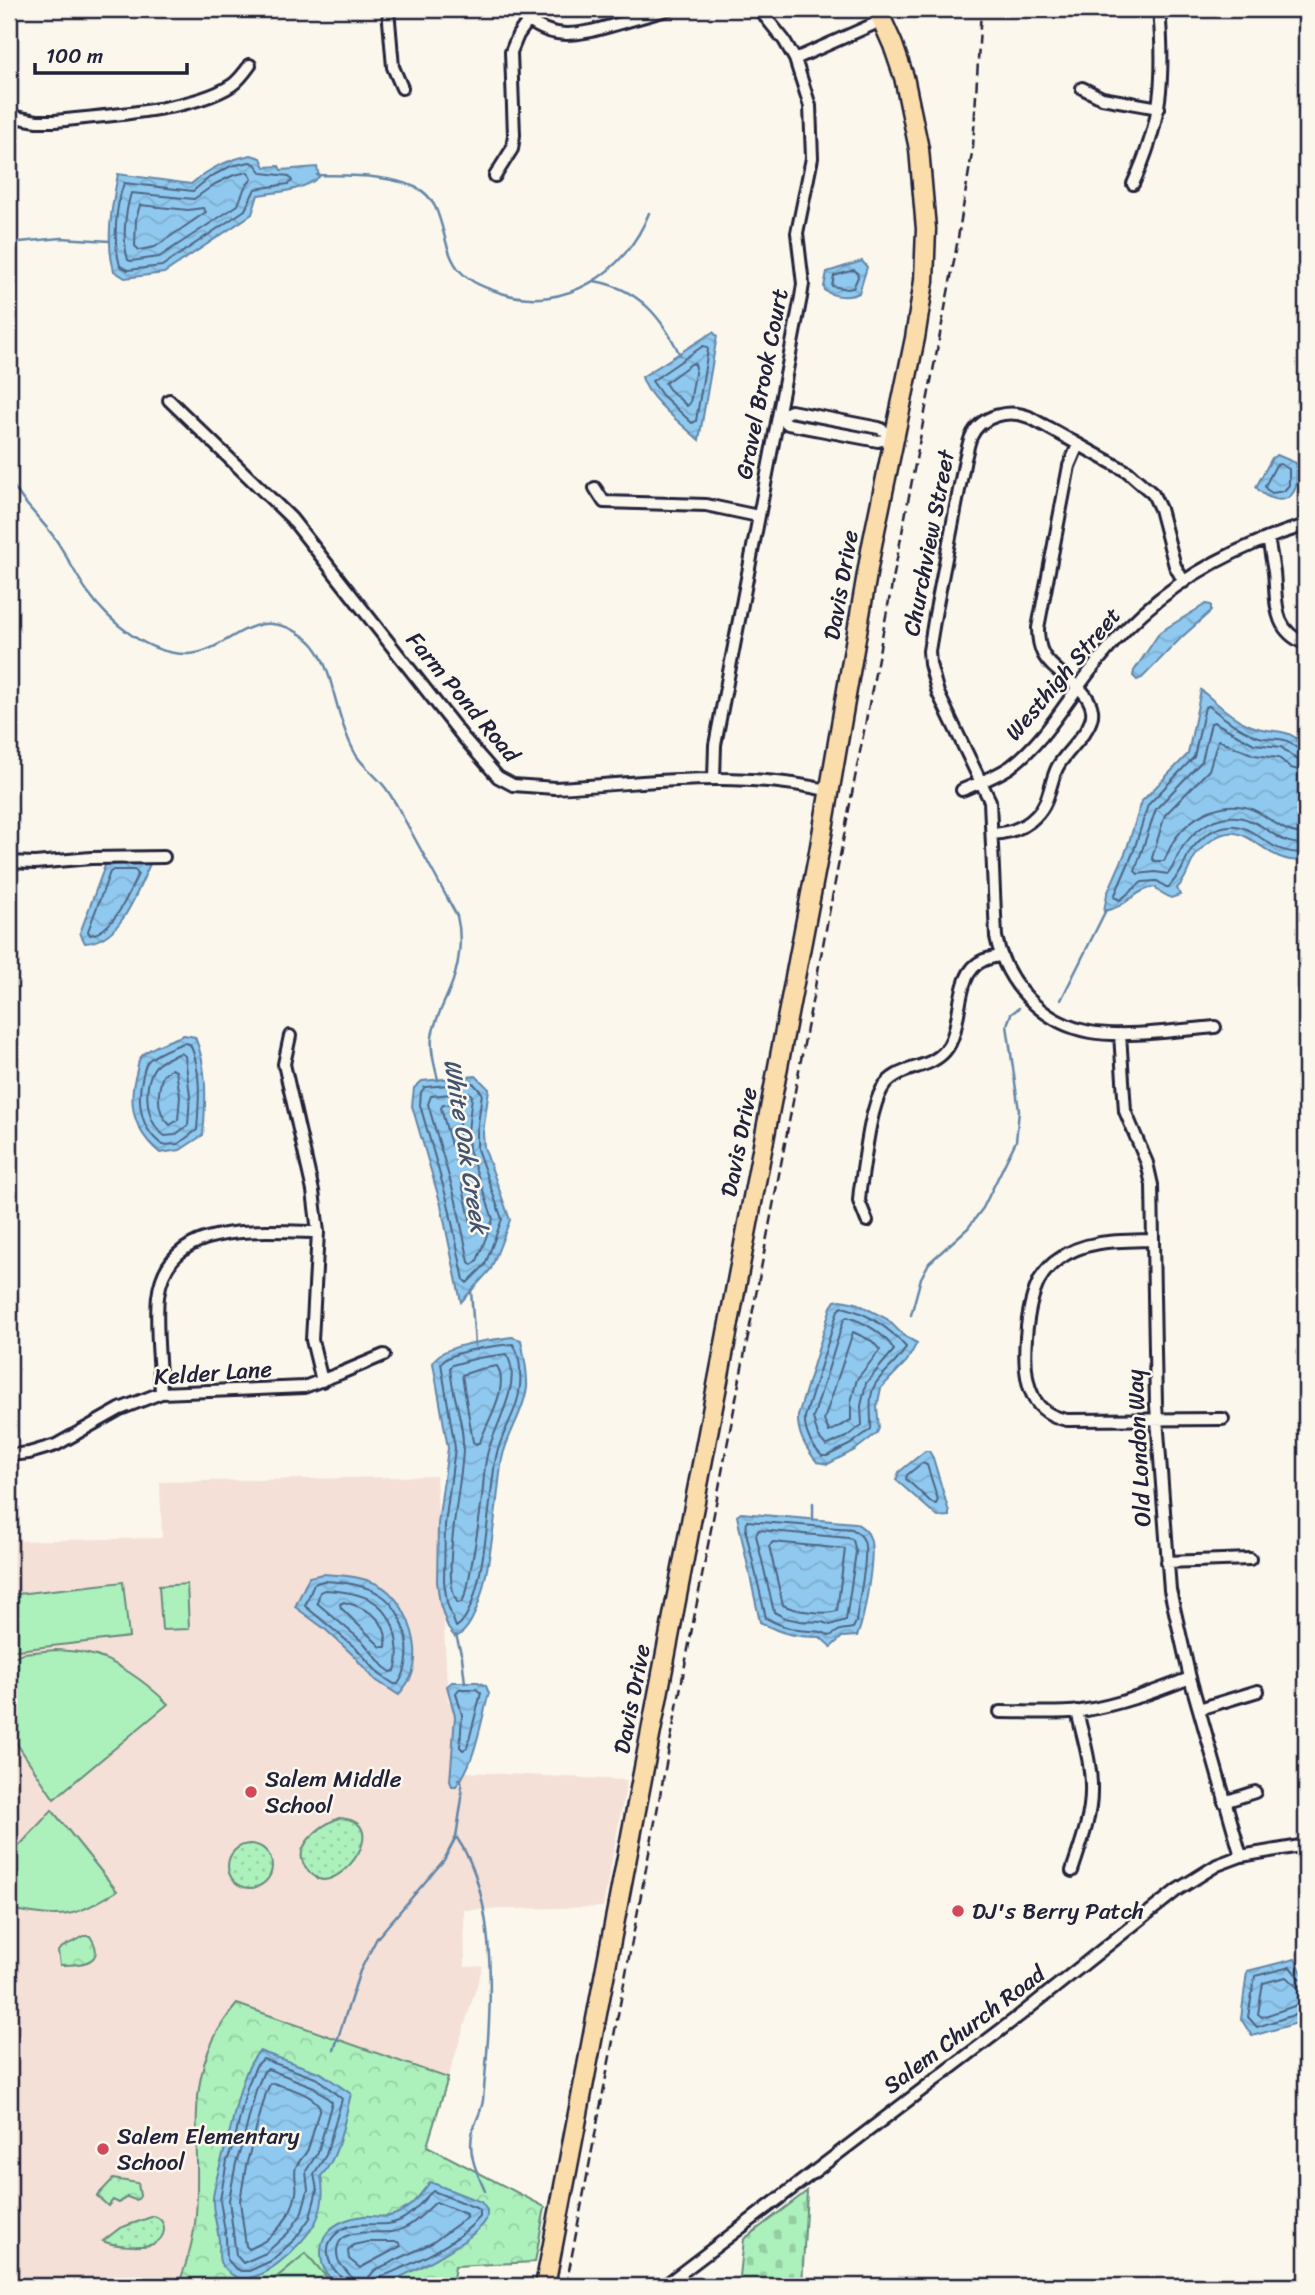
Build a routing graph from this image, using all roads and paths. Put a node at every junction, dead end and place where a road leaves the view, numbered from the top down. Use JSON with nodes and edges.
{"nodes":[{"id":1,"x":388,"y":9,"type":"edge"},
{"id":2,"x":516,"y":9,"type":"edge"},
{"id":3,"x":670,"y":9,"type":"edge"},
{"id":4,"x":759,"y":9,"type":"edge"},
{"id":5,"x":1159,"y":9,"type":"edge"},
{"id":6,"x":880,"y":14,"type":"edge"},
{"id":7,"x":528,"y":22,"type":"junction"},
{"id":8,"x":794,"y":59,"type":"junction"},
{"id":9,"x":250,"y":65,"type":"dead end"},
{"id":10,"x":402,"y":88,"type":"dead end"},
{"id":11,"x":1082,"y":89,"type":"dead end"},
{"id":12,"x":1159,"y":108,"type":"junction"},
{"id":13,"x":9,"y":116,"type":"edge"},
{"id":14,"x":495,"y":176,"type":"dead end"},
{"id":15,"x":1133,"y":184,"type":"dead end"},
{"id":16,"x":169,"y":400,"type":"dead end"},
{"id":17,"x":779,"y":416,"type":"junction"},
{"id":18,"x":895,"y":437,"type":"junction"},
{"id":19,"x":1078,"y":445,"type":"junction"},
{"id":20,"x":595,"y":488,"type":"dead end"},
{"id":21,"x":758,"y":516,"type":"junction"},
{"id":22,"x":1306,"y":525,"type":"edge"},
{"id":23,"x":1268,"y":538,"type":"junction"},
{"id":24,"x":1184,"y":582,"type":"junction"},
{"id":25,"x":1306,"y":644,"type":"edge"},
{"id":26,"x":1077,"y":688,"type":"junction"},
{"id":27,"x":714,"y":779,"type":"junction"},
{"id":28,"x":981,"y":782,"type":"junction"},
{"id":29,"x":961,"y":790,"type":"dead end"},
{"id":30,"x":830,"y":791,"type":"junction"},
{"id":31,"x":992,"y":834,"type":"junction"},
{"id":32,"x":164,"y":857,"type":"dead end"},
{"id":33,"x":9,"y":862,"type":"edge"},
{"id":34,"x":1000,"y":956,"type":"junction"},
{"id":35,"x":1215,"y":1027,"type":"dead end"},
{"id":36,"x":1120,"y":1034,"type":"junction"},
{"id":37,"x":290,"y":1036,"type":"dead end"},
{"id":38,"x":867,"y":1221,"type":"dead end"},
{"id":39,"x":318,"y":1232,"type":"junction"},
{"id":40,"x":1153,"y":1240,"type":"junction"},
{"id":41,"x":384,"y":1355,"type":"dead end"},
{"id":42,"x":322,"y":1381,"type":"junction"},
{"id":43,"x":162,"y":1393,"type":"junction"},
{"id":44,"x":1157,"y":1419,"type":"junction"},
{"id":45,"x":1223,"y":1419,"type":"dead end"},
{"id":46,"x":9,"y":1455,"type":"edge"},
{"id":47,"x":1251,"y":1559,"type":"dead end"},
{"id":48,"x":1167,"y":1562,"type":"junction"},
{"id":49,"x":1190,"y":1678,"type":"junction"},
{"id":50,"x":1258,"y":1691,"type":"dead end"},
{"id":51,"x":1199,"y":1709,"type":"junction"},
{"id":52,"x":1077,"y":1711,"type":"junction"},
{"id":53,"x":1000,"y":1712,"type":"dead end"},
{"id":54,"x":1255,"y":1792,"type":"dead end"},
{"id":55,"x":1224,"y":1802,"type":"junction"},
{"id":56,"x":1306,"y":1845,"type":"edge"},
{"id":57,"x":1241,"y":1856,"type":"junction"},
{"id":58,"x":1072,"y":1871,"type":"dead end"},
{"id":59,"x":545,"y":2286,"type":"edge"},
{"id":60,"x":664,"y":2286,"type":"edge"}],
"edges":[{"from":1,"to":10,"type":"street"},
{"from":2,"to":7,"type":"street"},
{"from":3,"to":7,"type":"street"},
{"from":4,"to":8,"type":"street","name":"Gravel Brook Court"},
{"from":5,"to":12,"type":"street"},
{"from":6,"to":8,"type":"street"},
{"from":6,"to":18,"type":"main road","name":"Davis Drive"},
{"from":7,"to":14,"type":"street"},
{"from":8,"to":17,"type":"street","name":"Gravel Brook Court"},
{"from":9,"to":13,"type":"street"},
{"from":11,"to":12,"type":"street"},
{"from":12,"to":15,"type":"street"},
{"from":16,"to":27,"type":"street","name":"Farm Pond Road"},
{"from":17,"to":18,"type":"street"},
{"from":17,"to":21,"type":"street","name":"Gravel Brook Court"},
{"from":18,"to":30,"type":"main road","name":"Davis Drive"},
{"from":19,"to":24,"type":"street","name":"Churchview Street"},
{"from":19,"to":26,"type":"street"},
{"from":19,"to":28,"type":"street","name":"Churchview Street"},
{"from":20,"to":21,"type":"street"},
{"from":21,"to":27,"type":"street","name":"Gravel Brook Court"},
{"from":22,"to":23,"type":"street","name":"Westhigh Street"},
{"from":23,"to":24,"type":"street","name":"Westhigh Street"},
{"from":23,"to":25,"type":"street"},
{"from":24,"to":26,"type":"street","name":"Westhigh Street"},
{"from":26,"to":28,"type":"street","name":"Westhigh Street"},
{"from":26,"to":31,"type":"street"},
{"from":27,"to":30,"type":"street","name":"Farm Pond Road"},
{"from":28,"to":29,"type":"street","name":"Westhigh Street"},
{"from":28,"to":31,"type":"street","name":"Churchview Street"},
{"from":30,"to":59,"type":"main road","name":"Davis Drive"},
{"from":31,"to":34,"type":"street","name":"Churchview Street"},
{"from":32,"to":33,"type":"street"},
{"from":34,"to":36,"type":"street","name":"Churchview Street"},
{"from":34,"to":38,"type":"street"},
{"from":35,"to":36,"type":"street","name":"Churchview Street"},
{"from":36,"to":40,"type":"street","name":"Old London Way"},
{"from":37,"to":39,"type":"street"},
{"from":39,"to":42,"type":"street"},
{"from":39,"to":43,"type":"street"},
{"from":40,"to":44,"type":"street","name":"Old London Way"},
{"from":40,"to":44,"type":"street"},
{"from":41,"to":42,"type":"street","name":"Kelder Lane"},
{"from":42,"to":43,"type":"street","name":"Kelder Lane"},
{"from":43,"to":46,"type":"street","name":"Kelder Lane"},
{"from":44,"to":45,"type":"street"},
{"from":44,"to":48,"type":"street","name":"Old London Way"},
{"from":47,"to":48,"type":"street"},
{"from":48,"to":49,"type":"street","name":"Old London Way"},
{"from":49,"to":51,"type":"street","name":"Old London Way"},
{"from":49,"to":52,"type":"street"},
{"from":50,"to":51,"type":"street"},
{"from":51,"to":55,"type":"street","name":"Old London Way"},
{"from":52,"to":53,"type":"street"},
{"from":52,"to":58,"type":"street"},
{"from":54,"to":55,"type":"street"},
{"from":55,"to":57,"type":"street","name":"Old London Way"},
{"from":56,"to":57,"type":"street","name":"Salem Church Road"},
{"from":57,"to":60,"type":"street","name":"Salem Church Road"}]}
